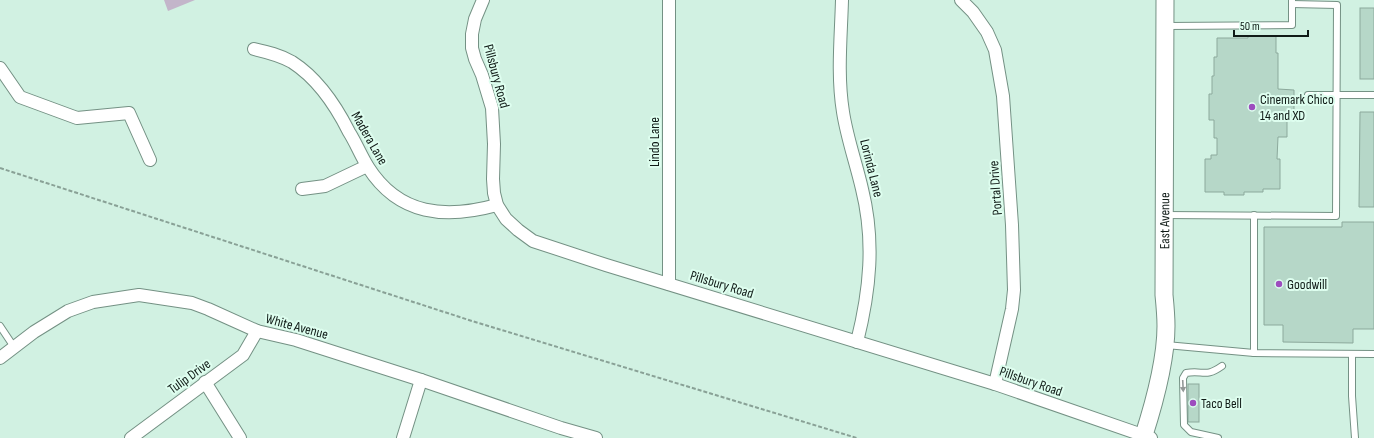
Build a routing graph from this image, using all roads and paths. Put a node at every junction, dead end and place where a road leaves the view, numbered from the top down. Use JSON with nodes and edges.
{"nodes":[{"id":1,"x":483,"y":0,"type":"edge"},
{"id":2,"x":669,"y":0,"type":"edge"},
{"id":3,"x":842,"y":0,"type":"edge"},
{"id":4,"x":961,"y":0,"type":"edge"},
{"id":5,"x":1165,"y":0,"type":"edge"},
{"id":6,"x":1292,"y":2,"type":"edge"},
{"id":7,"x":1166,"y":26,"type":"junction"},
{"id":8,"x":254,"y":49,"type":"dead end"},
{"id":9,"x":0,"y":68,"type":"edge"},
{"id":10,"x":1308,"y":95,"type":"dead end"},
{"id":11,"x":1337,"y":95,"type":"junction"},
{"id":12,"x":1374,"y":95,"type":"edge"},
{"id":13,"x":150,"y":160,"type":"dead end"},
{"id":14,"x":367,"y":166,"type":"junction"},
{"id":15,"x":0,"y":168,"type":"edge"},
{"id":16,"x":302,"y":189,"type":"dead end"},
{"id":17,"x":497,"y":206,"type":"junction"},
{"id":18,"x":1165,"y":215,"type":"junction"},
{"id":19,"x":1254,"y":215,"type":"junction"},
{"id":20,"x":669,"y":284,"type":"junction"},
{"id":21,"x":0,"y":326,"type":"edge"},
{"id":22,"x":257,"y":331,"type":"junction"},
{"id":23,"x":857,"y":342,"type":"junction"},
{"id":24,"x":1164,"y":345,"type":"junction"},
{"id":25,"x":14,"y":347,"type":"junction"},
{"id":26,"x":1254,"y":353,"type":"junction"},
{"id":27,"x":1352,"y":354,"type":"junction"},
{"id":28,"x":1374,"y":354,"type":"edge"},
{"id":29,"x":0,"y":358,"type":"edge"},
{"id":30,"x":1222,"y":366,"type":"dead end"},
{"id":31,"x":421,"y":380,"type":"junction"},
{"id":32,"x":205,"y":382,"type":"junction"},
{"id":33,"x":995,"y":384,"type":"junction"},
{"id":34,"x":559,"y":433,"type":"edge"},
{"id":35,"x":1146,"y":437,"type":"edge"},
{"id":36,"x":131,"y":438,"type":"edge"},
{"id":37,"x":240,"y":438,"type":"edge"},
{"id":38,"x":403,"y":438,"type":"edge"},
{"id":39,"x":596,"y":438,"type":"edge"},
{"id":40,"x":857,"y":438,"type":"edge"},
{"id":41,"x":1218,"y":438,"type":"edge"},
{"id":42,"x":1355,"y":438,"type":"edge"}],
"edges":[{"from":1,"to":17,"type":"street","name":"Pillsbury Road"},
{"from":2,"to":20,"type":"street","name":"Lindo Lane"},
{"from":3,"to":23,"type":"street","name":"Lorinda Lane"},
{"from":4,"to":33,"type":"street","name":"Portal Drive"},
{"from":5,"to":7,"type":"main road","name":"East Avenue"},
{"from":6,"to":7,"type":"lane"},
{"from":6,"to":11,"type":"lane"},
{"from":7,"to":18,"type":"main road","name":"East Avenue"},
{"from":8,"to":14,"type":"street","name":"Madera Lane"},
{"from":9,"to":13,"type":"street"},
{"from":10,"to":11,"type":"lane"},
{"from":11,"to":12,"type":"lane"},
{"from":11,"to":19,"type":"lane"},
{"from":14,"to":16,"type":"street"},
{"from":14,"to":17,"type":"street","name":"Madera Lane"},
{"from":15,"to":40,"type":"path"},
{"from":17,"to":20,"type":"street","name":"Pillsbury Road"},
{"from":18,"to":19,"type":"lane"},
{"from":18,"to":24,"type":"main road","name":"East Avenue"},
{"from":19,"to":26,"type":"lane"},
{"from":20,"to":23,"type":"street","name":"Pillsbury Road"},
{"from":21,"to":25,"type":"lane"},
{"from":22,"to":25,"type":"street","name":"White Avenue"},
{"from":22,"to":31,"type":"street","name":"White Avenue"},
{"from":22,"to":32,"type":"street","name":"Tulip Drive"},
{"from":23,"to":33,"type":"street","name":"Pillsbury Road"},
{"from":24,"to":26,"type":"lane"},
{"from":24,"to":35,"type":"main road","name":"East Avenue"},
{"from":25,"to":29,"type":"street","name":"White Avenue"},
{"from":26,"to":27,"type":"lane"},
{"from":27,"to":28,"type":"lane"},
{"from":27,"to":42,"type":"lane"},
{"from":30,"to":41,"type":"lane","one_way":true},
{"from":31,"to":34,"type":"street","name":"White Avenue"},
{"from":31,"to":38,"type":"street"},
{"from":32,"to":36,"type":"street","name":"Tulip Drive"},
{"from":32,"to":37,"type":"street"},
{"from":33,"to":35,"type":"street","name":"Pillsbury Road"},
{"from":34,"to":39,"type":"street","name":"White Avenue"}]}
